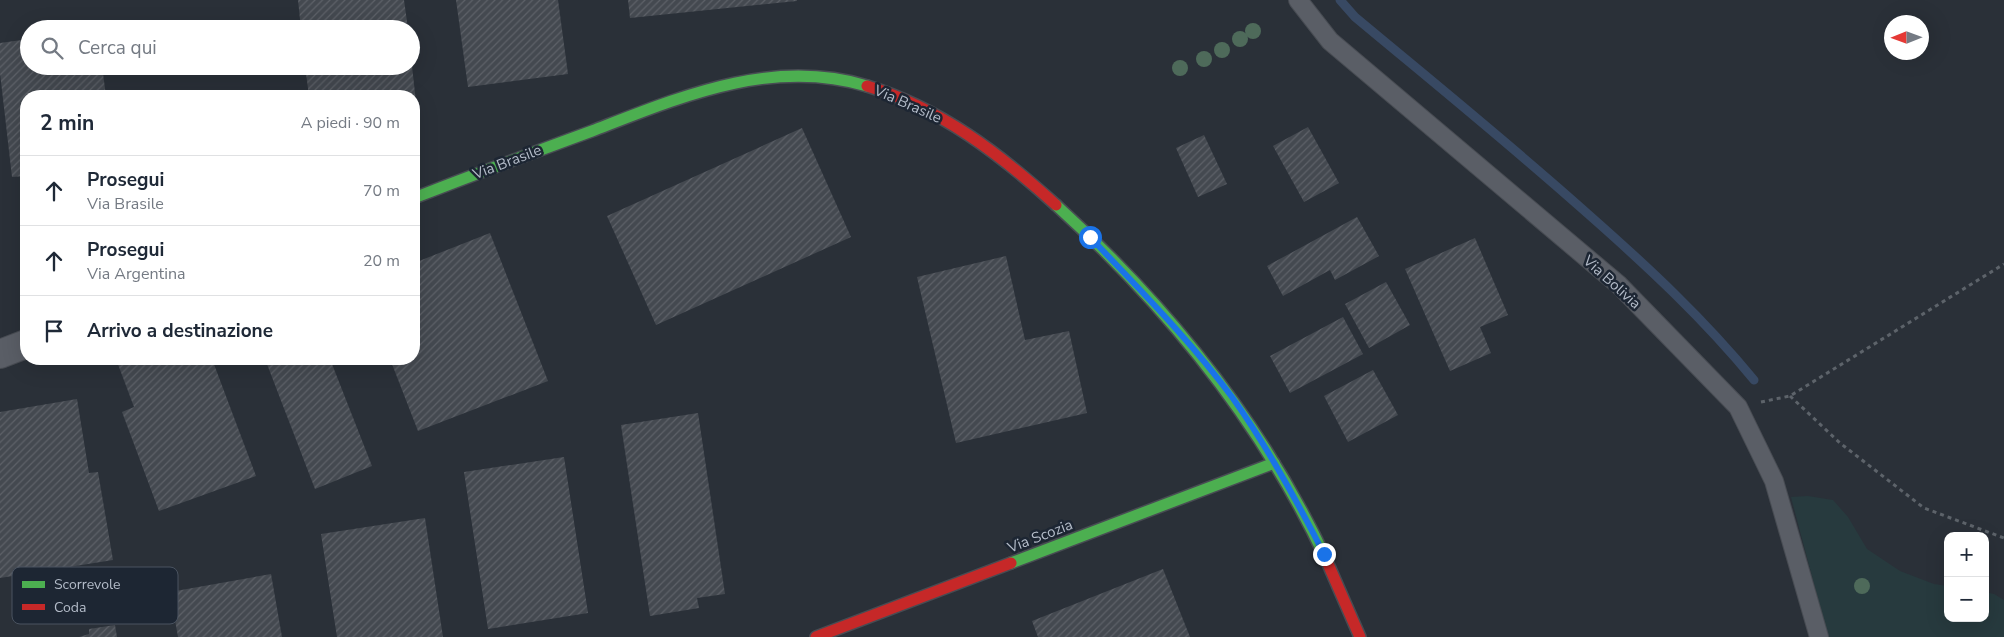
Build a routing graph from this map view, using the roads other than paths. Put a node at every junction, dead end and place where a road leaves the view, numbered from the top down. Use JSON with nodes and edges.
{"nodes":[{"id":1,"x":1298,"y":0,"type":"edge"},
{"id":2,"x":420,"y":196,"type":"edge"},
{"id":3,"x":20,"y":346,"type":"edge"},
{"id":4,"x":0,"y":354,"type":"edge"},
{"id":5,"x":1274,"y":463,"type":"junction"},
{"id":6,"x":816,"y":637,"type":"edge"},
{"id":7,"x":1360,"y":637,"type":"edge"},
{"id":8,"x":1819,"y":637,"type":"edge"}],
"edges":[{"from":1,"to":8,"type":"lane","name":"Via Bolivia"},
{"from":2,"to":5,"type":"street","name":"Via Brasile"},
{"from":3,"to":4,"type":"street"},
{"from":5,"to":6,"type":"street","name":"Via Scozia"},
{"from":5,"to":7,"type":"street","name":"Via Brasile"}]}
